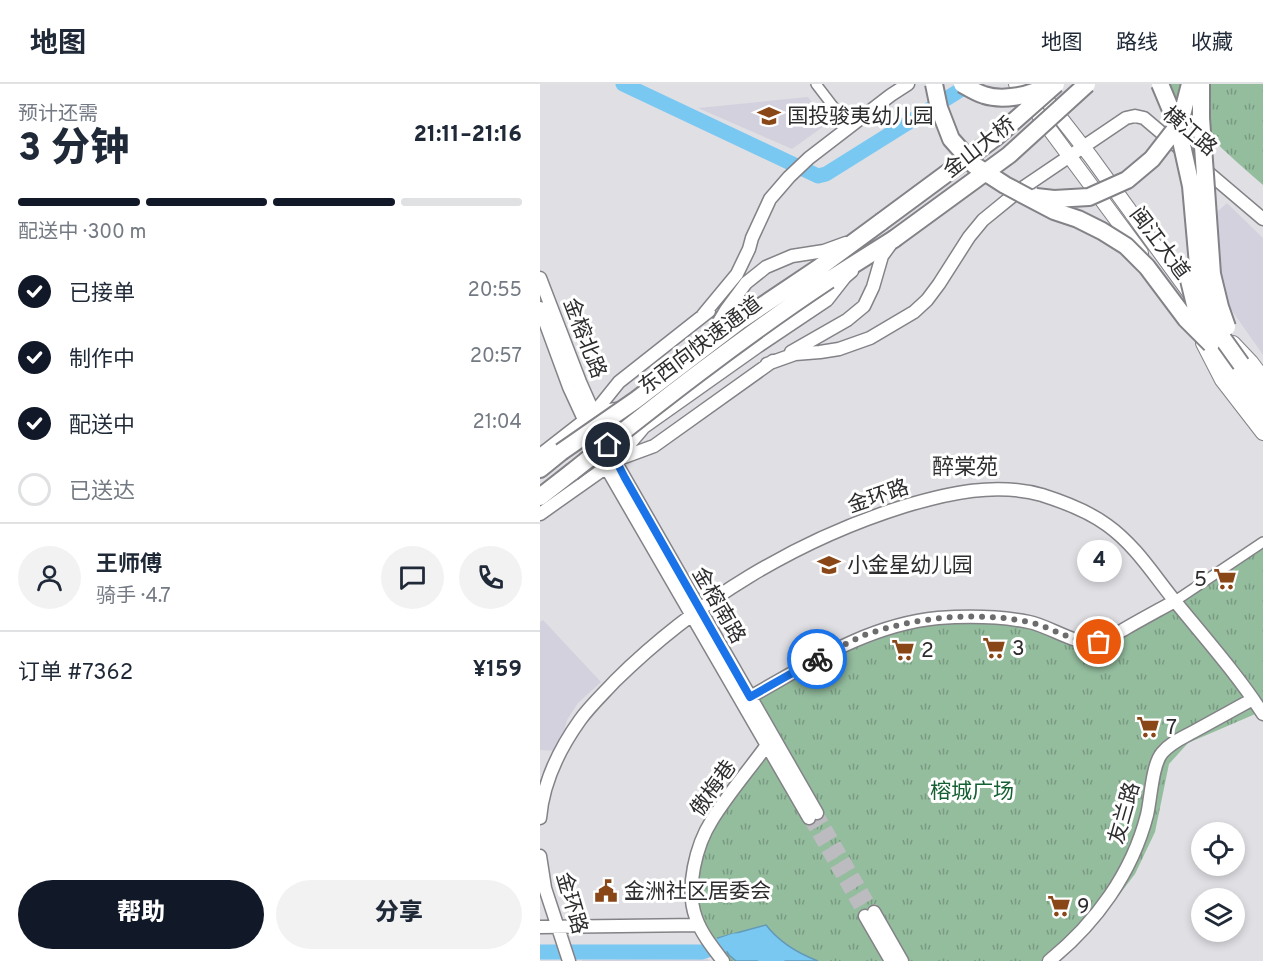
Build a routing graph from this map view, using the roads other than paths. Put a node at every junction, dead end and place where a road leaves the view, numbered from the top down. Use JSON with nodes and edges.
{"nodes":[{"id":1,"x":816,"y":84,"type":"edge"},
{"id":2,"x":908,"y":84,"type":"edge"},
{"id":3,"x":934,"y":84,"type":"edge"},
{"id":4,"x":962,"y":84,"type":"edge"},
{"id":5,"x":1016,"y":84,"type":"edge"},
{"id":6,"x":1035,"y":84,"type":"edge"},
{"id":7,"x":1049,"y":84,"type":"edge"},
{"id":8,"x":1056,"y":84,"type":"edge"},
{"id":9,"x":1087,"y":84,"type":"edge"},
{"id":10,"x":1148,"y":84,"type":"edge"},
{"id":11,"x":1160,"y":84,"type":"edge"},
{"id":12,"x":1190,"y":84,"type":"edge"},
{"id":13,"x":1201,"y":84,"type":"edge"},
{"id":14,"x":849,"y":127,"type":"junction"},
{"id":15,"x":1083,"y":147,"type":"junction"},
{"id":16,"x":1070,"y":156,"type":"junction"},
{"id":17,"x":1026,"y":196,"type":"junction"},
{"id":18,"x":1263,"y":219,"type":"edge"},
{"id":19,"x":881,"y":222,"type":"joint"},
{"id":20,"x":858,"y":238,"type":"junction"},
{"id":21,"x":894,"y":239,"type":"junction"},
{"id":22,"x":866,"y":257,"type":"junction"},
{"id":23,"x":825,"y":273,"type":"junction"},
{"id":24,"x":540,"y":278,"type":"edge"},
{"id":25,"x":746,"y":283,"type":"junction"},
{"id":26,"x":540,"y":308,"type":"edge"},
{"id":27,"x":703,"y":315,"type":"junction"},
{"id":28,"x":1211,"y":344,"type":"junction"},
{"id":29,"x":767,"y":364,"type":"junction"},
{"id":30,"x":1240,"y":364,"type":"junction"},
{"id":31,"x":1263,"y":378,"type":"edge"},
{"id":32,"x":1263,"y":394,"type":"edge"},
{"id":33,"x":1263,"y":414,"type":"edge"},
{"id":34,"x":589,"y":417,"type":"junction"},
{"id":35,"x":1263,"y":433,"type":"edge"},
{"id":36,"x":540,"y":455,"type":"edge"},
{"id":37,"x":611,"y":464,"type":"junction"},
{"id":38,"x":540,"y":469,"type":"edge"},
{"id":39,"x":540,"y":497,"type":"edge"},
{"id":40,"x":540,"y":514,"type":"edge"},
{"id":41,"x":1263,"y":542,"type":"edge"},
{"id":42,"x":1175,"y":601,"type":"junction"},
{"id":43,"x":695,"y":613,"type":"junction"},
{"id":44,"x":750,"y":697,"type":"junction"},
{"id":45,"x":1253,"y":699,"type":"junction"},
{"id":46,"x":1263,"y":714,"type":"edge"},
{"id":47,"x":767,"y":745,"type":"junction"},
{"id":48,"x":540,"y":818,"type":"edge"},
{"id":49,"x":540,"y":856,"type":"edge"},
{"id":50,"x":699,"y":925,"type":"junction"},
{"id":51,"x":540,"y":927,"type":"edge"},
{"id":52,"x":557,"y":927,"type":"junction"},
{"id":53,"x":722,"y":959,"type":"edge"},
{"id":54,"x":568,"y":961,"type":"edge"},
{"id":55,"x":891,"y":961,"type":"edge"},
{"id":56,"x":903,"y":961,"type":"edge"},
{"id":57,"x":1049,"y":961,"type":"edge"}],
"edges":[{"from":1,"to":14,"type":"street"},
{"from":2,"to":14,"type":"main road"},
{"from":3,"to":17,"type":"highway","bridge":true},
{"from":4,"to":7,"type":"highway","bridge":true},
{"from":5,"to":16,"type":"main road","name":"闽江大道"},
{"from":6,"to":15,"type":"main road","name":"闽江大道"},
{"from":8,"to":19,"type":"highway","name":"金山大桥","bridge":true},
{"from":9,"to":21,"type":"highway","name":"金山大桥","bridge":true},
{"from":10,"to":28,"type":"highway","bridge":true},
{"from":11,"to":30,"type":"highway","bridge":true},
{"from":12,"to":17,"type":"highway","bridge":true},
{"from":13,"to":30,"type":"highway","bridge":true},
{"from":14,"to":27,"type":"main road"},
{"from":15,"to":16,"type":"main road","name":"横江路"},
{"from":15,"to":18,"type":"main road","name":"横江路"},
{"from":15,"to":31,"type":"main road","name":"闽江大道"},
{"from":16,"to":29,"type":"main road","name":"横江路"},
{"from":16,"to":35,"type":"main road","name":"闽江大道"},
{"from":17,"to":28,"type":"highway","bridge":true},
{"from":19,"to":20,"type":"highway","name":"东西向快速通道"},
{"from":20,"to":23,"type":"highway","name":"东西向快速通道"},
{"from":20,"to":25,"type":"main road"},
{"from":21,"to":22,"type":"highway","name":"东西向快速通道"},
{"from":21,"to":29,"type":"main road"},
{"from":22,"to":23,"type":"highway","name":"东西向快速通道"},
{"from":22,"to":37,"type":"main road"},
{"from":23,"to":38,"type":"highway","name":"东西向快速通道","bridge":true},
{"from":23,"to":39,"type":"highway","name":"东西向快速通道","bridge":true},
{"from":24,"to":34,"type":"main road","name":"金榕北路"},
{"from":25,"to":27,"type":"main road"},
{"from":25,"to":34,"type":"main road"},
{"from":26,"to":34,"type":"main road","name":"金榕北路"},
{"from":27,"to":34,"type":"main road"},
{"from":28,"to":33,"type":"highway"},
{"from":29,"to":37,"type":"main road"},
{"from":30,"to":32,"type":"highway"},
{"from":34,"to":36,"type":"main road"},
{"from":34,"to":37,"type":"main road","name":"金榕南路"},
{"from":37,"to":40,"type":"main road"},
{"from":37,"to":43,"type":"main road","name":"金榕南路"},
{"from":41,"to":42,"type":"street"},
{"from":42,"to":43,"type":"main road","name":"金环路"},
{"from":42,"to":44,"type":"main road"},
{"from":42,"to":45,"type":"main road","name":"金环路"},
{"from":43,"to":44,"type":"main road","name":"金榕南路"},
{"from":43,"to":47,"type":"main road","name":"金榕南路"},
{"from":43,"to":48,"type":"main road","name":"金环路"},
{"from":44,"to":47,"type":"main road","name":"金榕南路"},
{"from":45,"to":46,"type":"main road","name":"金环路"},
{"from":45,"to":57,"type":"main road","name":"友兰路"},
{"from":47,"to":50,"type":"main road","name":"傲梅巷"},
{"from":49,"to":52,"type":"main road","name":"金环路"},
{"from":50,"to":52,"type":"main road"},
{"from":50,"to":53,"type":"main road","name":"傲梅巷"},
{"from":51,"to":52,"type":"main road"},
{"from":52,"to":54,"type":"main road","name":"金环路"},
{"from":55,"to":56,"type":"main road"}]}
